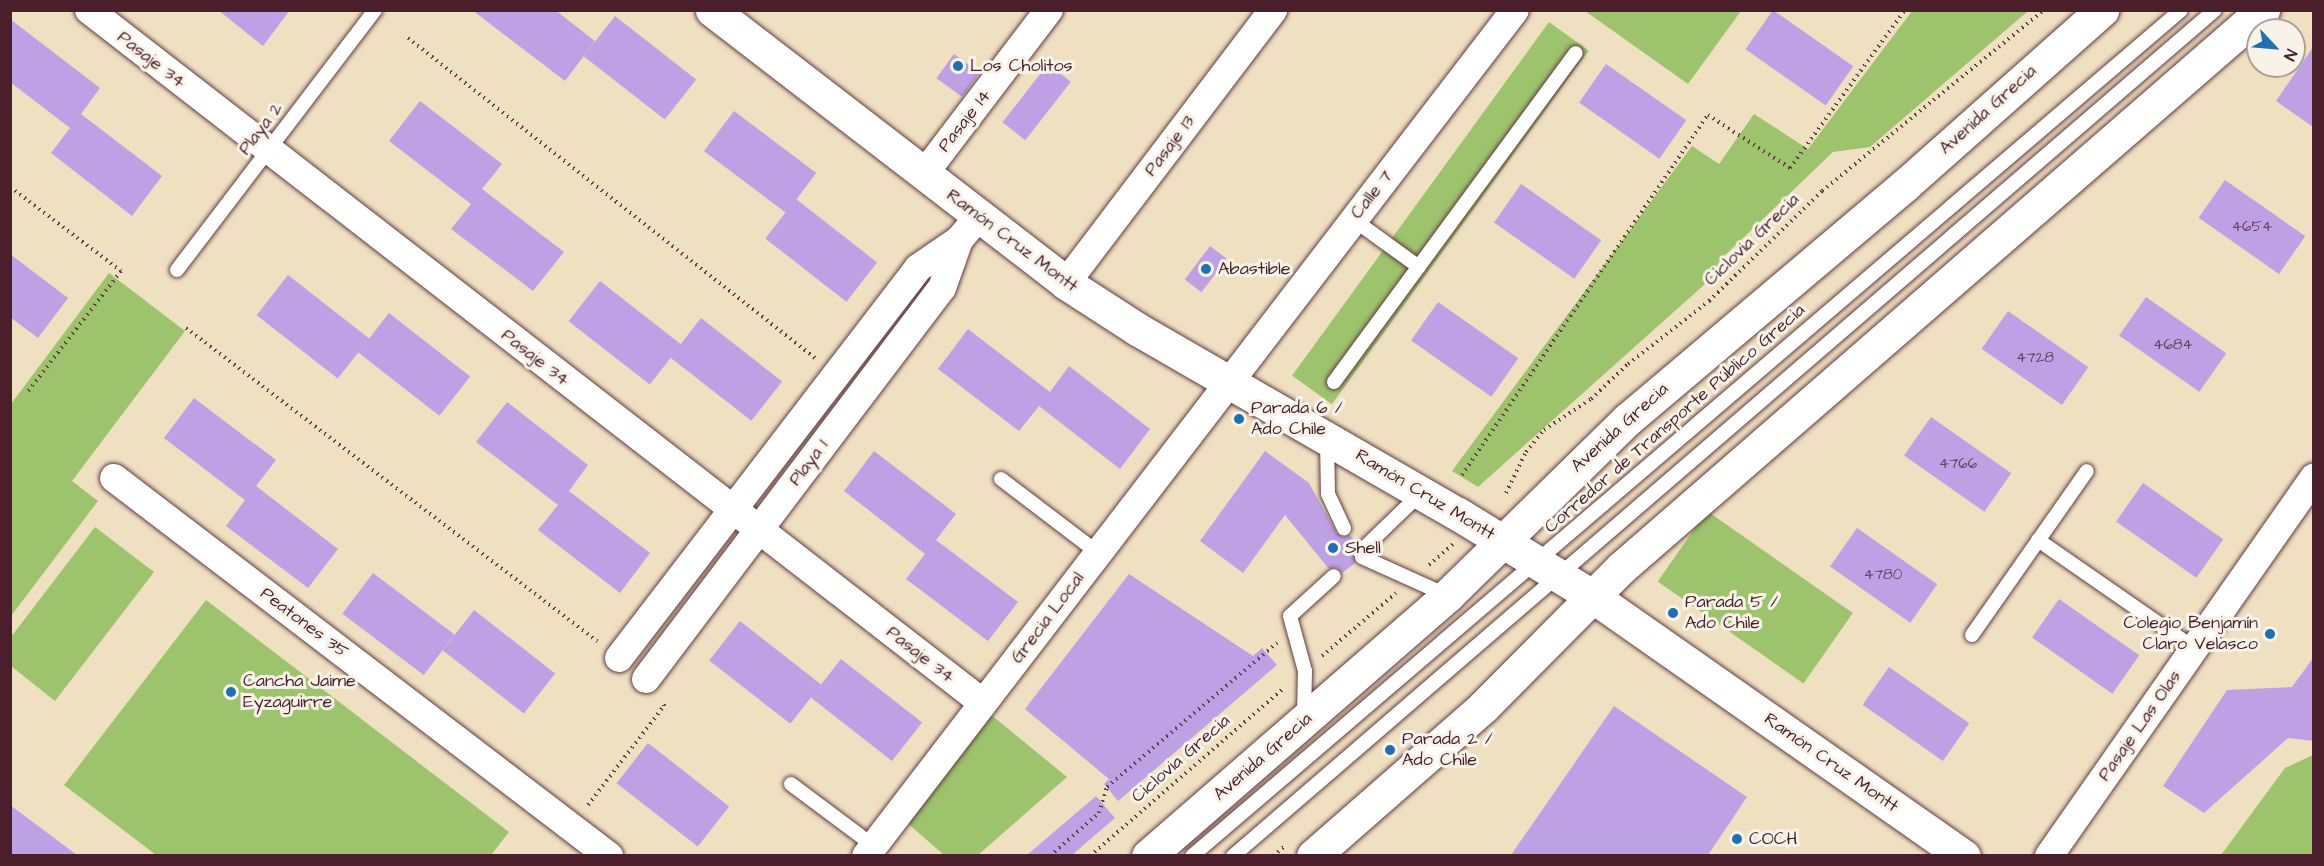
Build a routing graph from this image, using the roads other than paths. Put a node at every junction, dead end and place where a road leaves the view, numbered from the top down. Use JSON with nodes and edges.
{"nodes":[{"id":1,"x":89,"y":10,"type":"edge"},
{"id":2,"x":375,"y":10,"type":"edge"},
{"id":3,"x":712,"y":10,"type":"edge"},
{"id":4,"x":1273,"y":10,"type":"edge"},
{"id":5,"x":2102,"y":10,"type":"edge"},
{"id":6,"x":2181,"y":10,"type":"edge"},
{"id":7,"x":2215,"y":10,"type":"edge"},
{"id":8,"x":2263,"y":10,"type":"edge"},
{"id":9,"x":1048,"y":11,"type":"edge"},
{"id":10,"x":1510,"y":12,"type":"edge"},
{"id":11,"x":1575,"y":53,"type":"dead end"},
{"id":12,"x":267,"y":151,"type":"junction"},
{"id":13,"x":924,"y":174,"type":"junction"},
{"id":14,"x":1354,"y":220,"type":"junction"},
{"id":15,"x":969,"y":228,"type":"junction"},
{"id":16,"x":1419,"y":267,"type":"junction"},
{"id":17,"x":177,"y":270,"type":"dead end"},
{"id":18,"x":1066,"y":283,"type":"junction"},
{"id":19,"x":1230,"y":380,"type":"junction"},
{"id":20,"x":1334,"y":382,"type":"dead end"},
{"id":21,"x":1327,"y":437,"type":"junction"},
{"id":22,"x":2087,"y":471,"type":"dead end"},
{"id":23,"x":114,"y":478,"type":"dead end"},
{"id":24,"x":2313,"y":478,"type":"edge"},
{"id":25,"x":1001,"y":479,"type":"dead end"},
{"id":26,"x":1422,"y":492,"type":"junction"},
{"id":27,"x":733,"y":510,"type":"junction"},
{"id":28,"x":1344,"y":528,"type":"dead end"},
{"id":29,"x":759,"y":530,"type":"junction"},
{"id":30,"x":2038,"y":540,"type":"junction"},
{"id":31,"x":1504,"y":541,"type":"junction"},
{"id":32,"x":1098,"y":553,"type":"junction"},
{"id":33,"x":1548,"y":569,"type":"junction"},
{"id":34,"x":1334,"y":576,"type":"dead end"},
{"id":35,"x":1448,"y":596,"type":"junction"},
{"id":36,"x":1592,"y":596,"type":"junction"},
{"id":37,"x":1972,"y":635,"type":"dead end"},
{"id":38,"x":2194,"y":648,"type":"junction"},
{"id":39,"x":620,"y":658,"type":"road end"},
{"id":40,"x":646,"y":679,"type":"road end"},
{"id":41,"x":983,"y":703,"type":"junction"},
{"id":42,"x":1304,"y":722,"type":"junction"},
{"id":43,"x":791,"y":784,"type":"dead end"},
{"id":44,"x":875,"y":852,"type":"edge"},
{"id":45,"x":609,"y":855,"type":"edge"},
{"id":46,"x":1148,"y":855,"type":"edge"},
{"id":47,"x":1192,"y":855,"type":"edge"},
{"id":48,"x":1233,"y":855,"type":"edge"},
{"id":49,"x":1313,"y":855,"type":"edge"},
{"id":50,"x":1964,"y":855,"type":"edge"},
{"id":51,"x":2049,"y":855,"type":"edge"}],
"edges":[{"from":1,"to":12,"type":"street","name":"Pasaje 34"},
{"from":2,"to":12,"type":"lane","name":"Playa 2"},
{"from":3,"to":13,"type":"main road","name":"Ramón Cruz Montt"},
{"from":4,"to":18,"type":"street","name":"Pasaje 13"},
{"from":5,"to":31,"type":"main road","name":"Avenida Grecia"},
{"from":6,"to":33,"type":"lane","name":"Corredor de Transporte Público Grecia"},
{"from":7,"to":33,"type":"lane","name":"Corredor de Transporte Público Grecia"},
{"from":8,"to":36,"type":"main road"},
{"from":9,"to":13,"type":"street","name":"Pasaje 14"},
{"from":10,"to":14,"type":"street","name":"Calle 7"},
{"from":11,"to":16,"type":"lane"},
{"from":12,"to":17,"type":"lane","name":"Playa 2"},
{"from":12,"to":27,"type":"street","name":"Pasaje 34"},
{"from":13,"to":15,"type":"main road","name":"Ramón Cruz Montt"},
{"from":14,"to":16,"type":"lane"},
{"from":14,"to":19,"type":"street","name":"Calle 7"},
{"from":15,"to":18,"type":"main road","name":"Ramón Cruz Montt"},
{"from":15,"to":27,"type":"street","name":"Playa 1"},
{"from":15,"to":29,"type":"street","name":"Playa 1"},
{"from":16,"to":20,"type":"lane"},
{"from":18,"to":19,"type":"main road","name":"Ramón Cruz Montt"},
{"from":19,"to":21,"type":"main road","name":"Ramón Cruz Montt"},
{"from":19,"to":32,"type":"street","name":"Grecia Local"},
{"from":21,"to":26,"type":"main road","name":"Ramón Cruz Montt"},
{"from":21,"to":28,"type":"lane"},
{"from":22,"to":30,"type":"lane"},
{"from":23,"to":45,"type":"street","name":"Peatones 35"},
{"from":24,"to":38,"type":"street","name":"Pasaje Las Olas"},
{"from":25,"to":32,"type":"lane"},
{"from":26,"to":31,"type":"main road","name":"Ramón Cruz Montt"},
{"from":26,"to":35,"type":"lane"},
{"from":27,"to":29,"type":"street","name":"Pasaje 34"},
{"from":27,"to":39,"type":"street","name":"Playa 1"},
{"from":29,"to":40,"type":"street","name":"Playa 1"},
{"from":29,"to":41,"type":"street","name":"Pasaje 34"},
{"from":30,"to":37,"type":"lane"},
{"from":30,"to":38,"type":"lane"},
{"from":31,"to":33,"type":"main road","name":"Ramón Cruz Montt"},
{"from":31,"to":35,"type":"main road","name":"Avenida Grecia"},
{"from":32,"to":41,"type":"street","name":"Grecia Local"},
{"from":33,"to":36,"type":"main road","name":"Ramón Cruz Montt"},
{"from":33,"to":47,"type":"lane","name":"Corredor de Transporte Público Grecia"},
{"from":33,"to":48,"type":"lane","name":"Corredor de Transporte Público Grecia"},
{"from":34,"to":42,"type":"lane"},
{"from":35,"to":42,"type":"main road","name":"Avenida Grecia"},
{"from":36,"to":49,"type":"main road"},
{"from":36,"to":50,"type":"main road","name":"Ramón Cruz Montt"},
{"from":38,"to":51,"type":"street","name":"Pasaje Las Olas"},
{"from":41,"to":44,"type":"street","name":"Grecia Local"},
{"from":42,"to":46,"type":"main road","name":"Avenida Grecia"},
{"from":43,"to":44,"type":"lane"}]}
